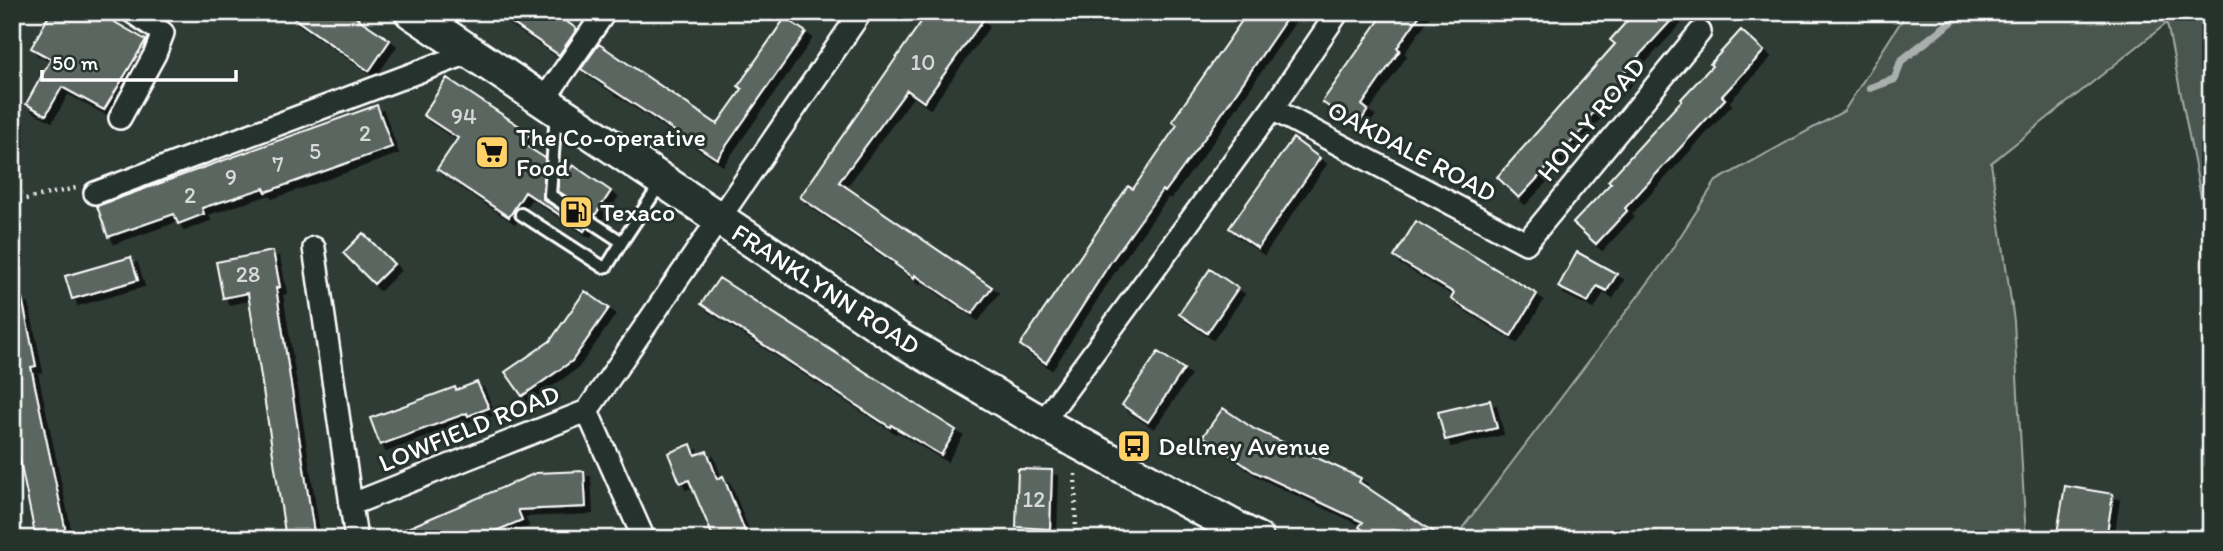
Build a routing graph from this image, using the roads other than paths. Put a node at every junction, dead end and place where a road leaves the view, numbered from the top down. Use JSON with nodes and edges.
{"nodes":[{"id":1,"x":132,"y":12,"type":"edge"},
{"id":2,"x":411,"y":12,"type":"edge"},
{"id":3,"x":605,"y":12,"type":"edge"},
{"id":4,"x":861,"y":12,"type":"edge"},
{"id":5,"x":1338,"y":12,"type":"edge"},
{"id":6,"x":1700,"y":32,"type":"dead end"},
{"id":7,"x":471,"y":52,"type":"junction"},
{"id":8,"x":550,"y":105,"type":"junction"},
{"id":9,"x":1272,"y":109,"type":"junction"},
{"id":10,"x":120,"y":118,"type":"dead end"},
{"id":11,"x":663,"y":181,"type":"junction"},
{"id":12,"x":95,"y":193,"type":"road end"},
{"id":13,"x":522,"y":215,"type":"dead end"},
{"id":14,"x":720,"y":219,"type":"junction"},
{"id":15,"x":622,"y":242,"type":"junction"},
{"id":16,"x":1526,"y":243,"type":"joint"},
{"id":17,"x":314,"y":248,"type":"dead end"},
{"id":18,"x":587,"y":411,"type":"junction"},
{"id":19,"x":1042,"y":424,"type":"junction"},
{"id":20,"x":351,"y":505,"type":"junction"},
{"id":21,"x":356,"y":539,"type":"edge"},
{"id":22,"x":644,"y":539,"type":"edge"},
{"id":23,"x":1257,"y":539,"type":"edge"}],
"edges":[{"from":1,"to":10,"type":"street"},
{"from":2,"to":7,"type":"main road","name":"FRANKLYNN ROAD"},
{"from":3,"to":8,"type":"street"},
{"from":4,"to":14,"type":"street","name":"LOWFIELD ROAD"},
{"from":5,"to":9,"type":"street"},
{"from":6,"to":16,"type":"street","name":"HOLLY ROAD"},
{"from":7,"to":8,"type":"main road","name":"FRANKLYNN ROAD"},
{"from":7,"to":12,"type":"street"},
{"from":8,"to":11,"type":"main road","name":"FRANKLYNN ROAD"},
{"from":8,"to":15,"type":"lane"},
{"from":9,"to":16,"type":"street","name":"OAKDALE ROAD"},
{"from":9,"to":19,"type":"street"},
{"from":11,"to":14,"type":"main road","name":"FRANKLYNN ROAD"},
{"from":11,"to":15,"type":"lane"},
{"from":13,"to":15,"type":"lane"},
{"from":14,"to":18,"type":"street","name":"LOWFIELD ROAD"},
{"from":14,"to":19,"type":"main road","name":"FRANKLYNN ROAD"},
{"from":17,"to":20,"type":"street","name":"LOWFIELD ROAD"},
{"from":18,"to":20,"type":"street","name":"LOWFIELD ROAD"},
{"from":18,"to":22,"type":"street"},
{"from":19,"to":23,"type":"main road","name":"FRANKLYNN ROAD"},
{"from":20,"to":21,"type":"street","name":"LOWFIELD ROAD"}]}
